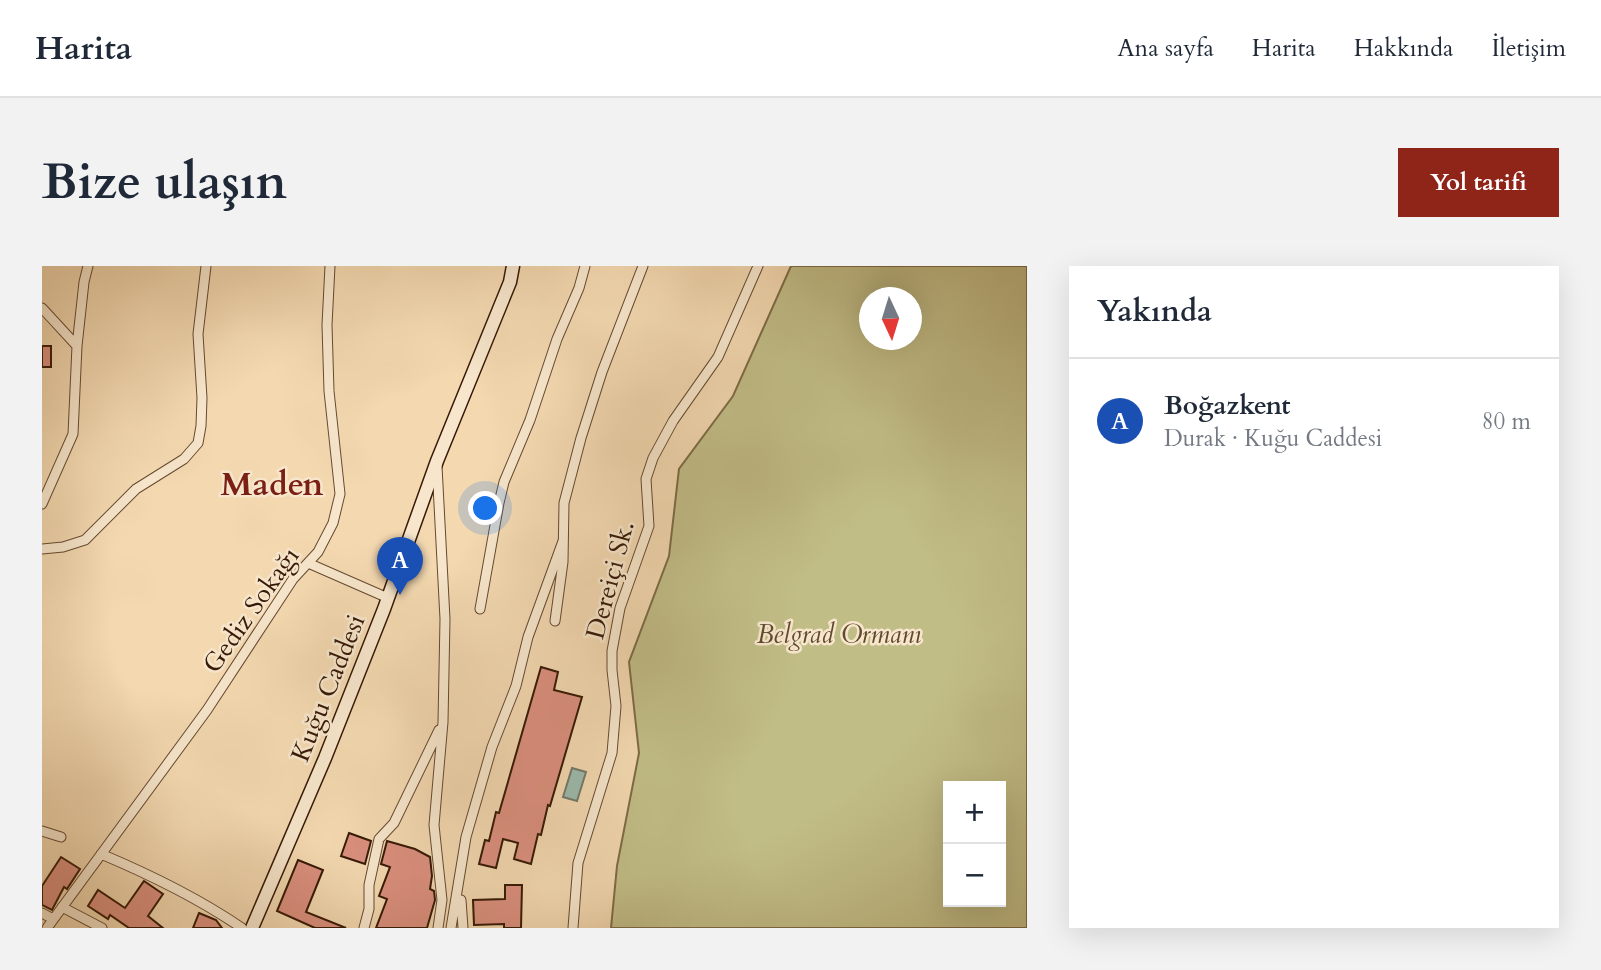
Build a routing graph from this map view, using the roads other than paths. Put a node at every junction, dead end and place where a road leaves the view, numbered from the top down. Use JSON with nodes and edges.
{"nodes":[{"id":1,"x":88,"y":266,"type":"edge"},
{"id":2,"x":206,"y":266,"type":"edge"},
{"id":3,"x":330,"y":266,"type":"edge"},
{"id":4,"x":513,"y":266,"type":"edge"},
{"id":5,"x":585,"y":266,"type":"edge"},
{"id":6,"x":643,"y":266,"type":"edge"},
{"id":7,"x":758,"y":266,"type":"edge"},
{"id":8,"x":42,"y":308,"type":"edge"},
{"id":9,"x":78,"y":346,"type":"junction"},
{"id":10,"x":437,"y":461,"type":"junction"},
{"id":11,"x":42,"y":504,"type":"edge"},
{"id":12,"x":563,"y":541,"type":"junction"},
{"id":13,"x":42,"y":549,"type":"edge"},
{"id":14,"x":308,"y":563,"type":"junction"},
{"id":15,"x":388,"y":598,"type":"junction"},
{"id":16,"x":481,"y":609,"type":"dead end"},
{"id":17,"x":555,"y":621,"type":"dead end"},
{"id":18,"x":443,"y":722,"type":"junction"},
{"id":19,"x":42,"y":831,"type":"edge"},
{"id":20,"x":61,"y":837,"type":"dead end"},
{"id":21,"x":102,"y":854,"type":"junction"},
{"id":22,"x":459,"y":888,"type":"junction"},
{"id":23,"x":62,"y":907,"type":"junction"},
{"id":24,"x":42,"y":913,"type":"edge"},
{"id":25,"x":53,"y":919,"type":"junction"},
{"id":26,"x":574,"y":923,"type":"edge"},
{"id":27,"x":47,"y":928,"type":"edge"},
{"id":28,"x":102,"y":928,"type":"edge"},
{"id":29,"x":242,"y":928,"type":"edge"},
{"id":30,"x":252,"y":928,"type":"edge"},
{"id":31,"x":364,"y":928,"type":"edge"},
{"id":32,"x":438,"y":928,"type":"edge"},
{"id":33,"x":452,"y":928,"type":"edge"},
{"id":34,"x":463,"y":928,"type":"edge"},
{"id":35,"x":579,"y":928,"type":"edge"}],
"edges":[{"from":1,"to":9,"type":"street"},
{"from":2,"to":13,"type":"street"},
{"from":3,"to":14,"type":"street","name":"Gediz Sokağı"},
{"from":4,"to":10,"type":"street","name":"Kuğu Caddesi"},
{"from":5,"to":16,"type":"street"},
{"from":6,"to":12,"type":"street"},
{"from":7,"to":26,"type":"street","name":"Dereiçi Sk."},
{"from":8,"to":9,"type":"street"},
{"from":9,"to":11,"type":"street"},
{"from":10,"to":15,"type":"street","name":"Kuğu Caddesi"},
{"from":10,"to":18,"type":"street"},
{"from":12,"to":17,"type":"street"},
{"from":12,"to":22,"type":"street"},
{"from":14,"to":15,"type":"street"},
{"from":14,"to":21,"type":"street","name":"Gediz Sokağı"},
{"from":15,"to":30,"type":"street","name":"Kuğu Caddesi"},
{"from":18,"to":31,"type":"street"},
{"from":18,"to":32,"type":"street"},
{"from":19,"to":20,"type":"street"},
{"from":21,"to":23,"type":"street","name":"Gediz Sokağı"},
{"from":21,"to":29,"type":"street"},
{"from":22,"to":33,"type":"street"},
{"from":22,"to":34,"type":"street"},
{"from":23,"to":25,"type":"street","name":"Gediz Sokağı"},
{"from":23,"to":28,"type":"street"},
{"from":24,"to":25,"type":"street"},
{"from":25,"to":27,"type":"street","name":"Gediz Sokağı"},
{"from":26,"to":35,"type":"street"}]}
